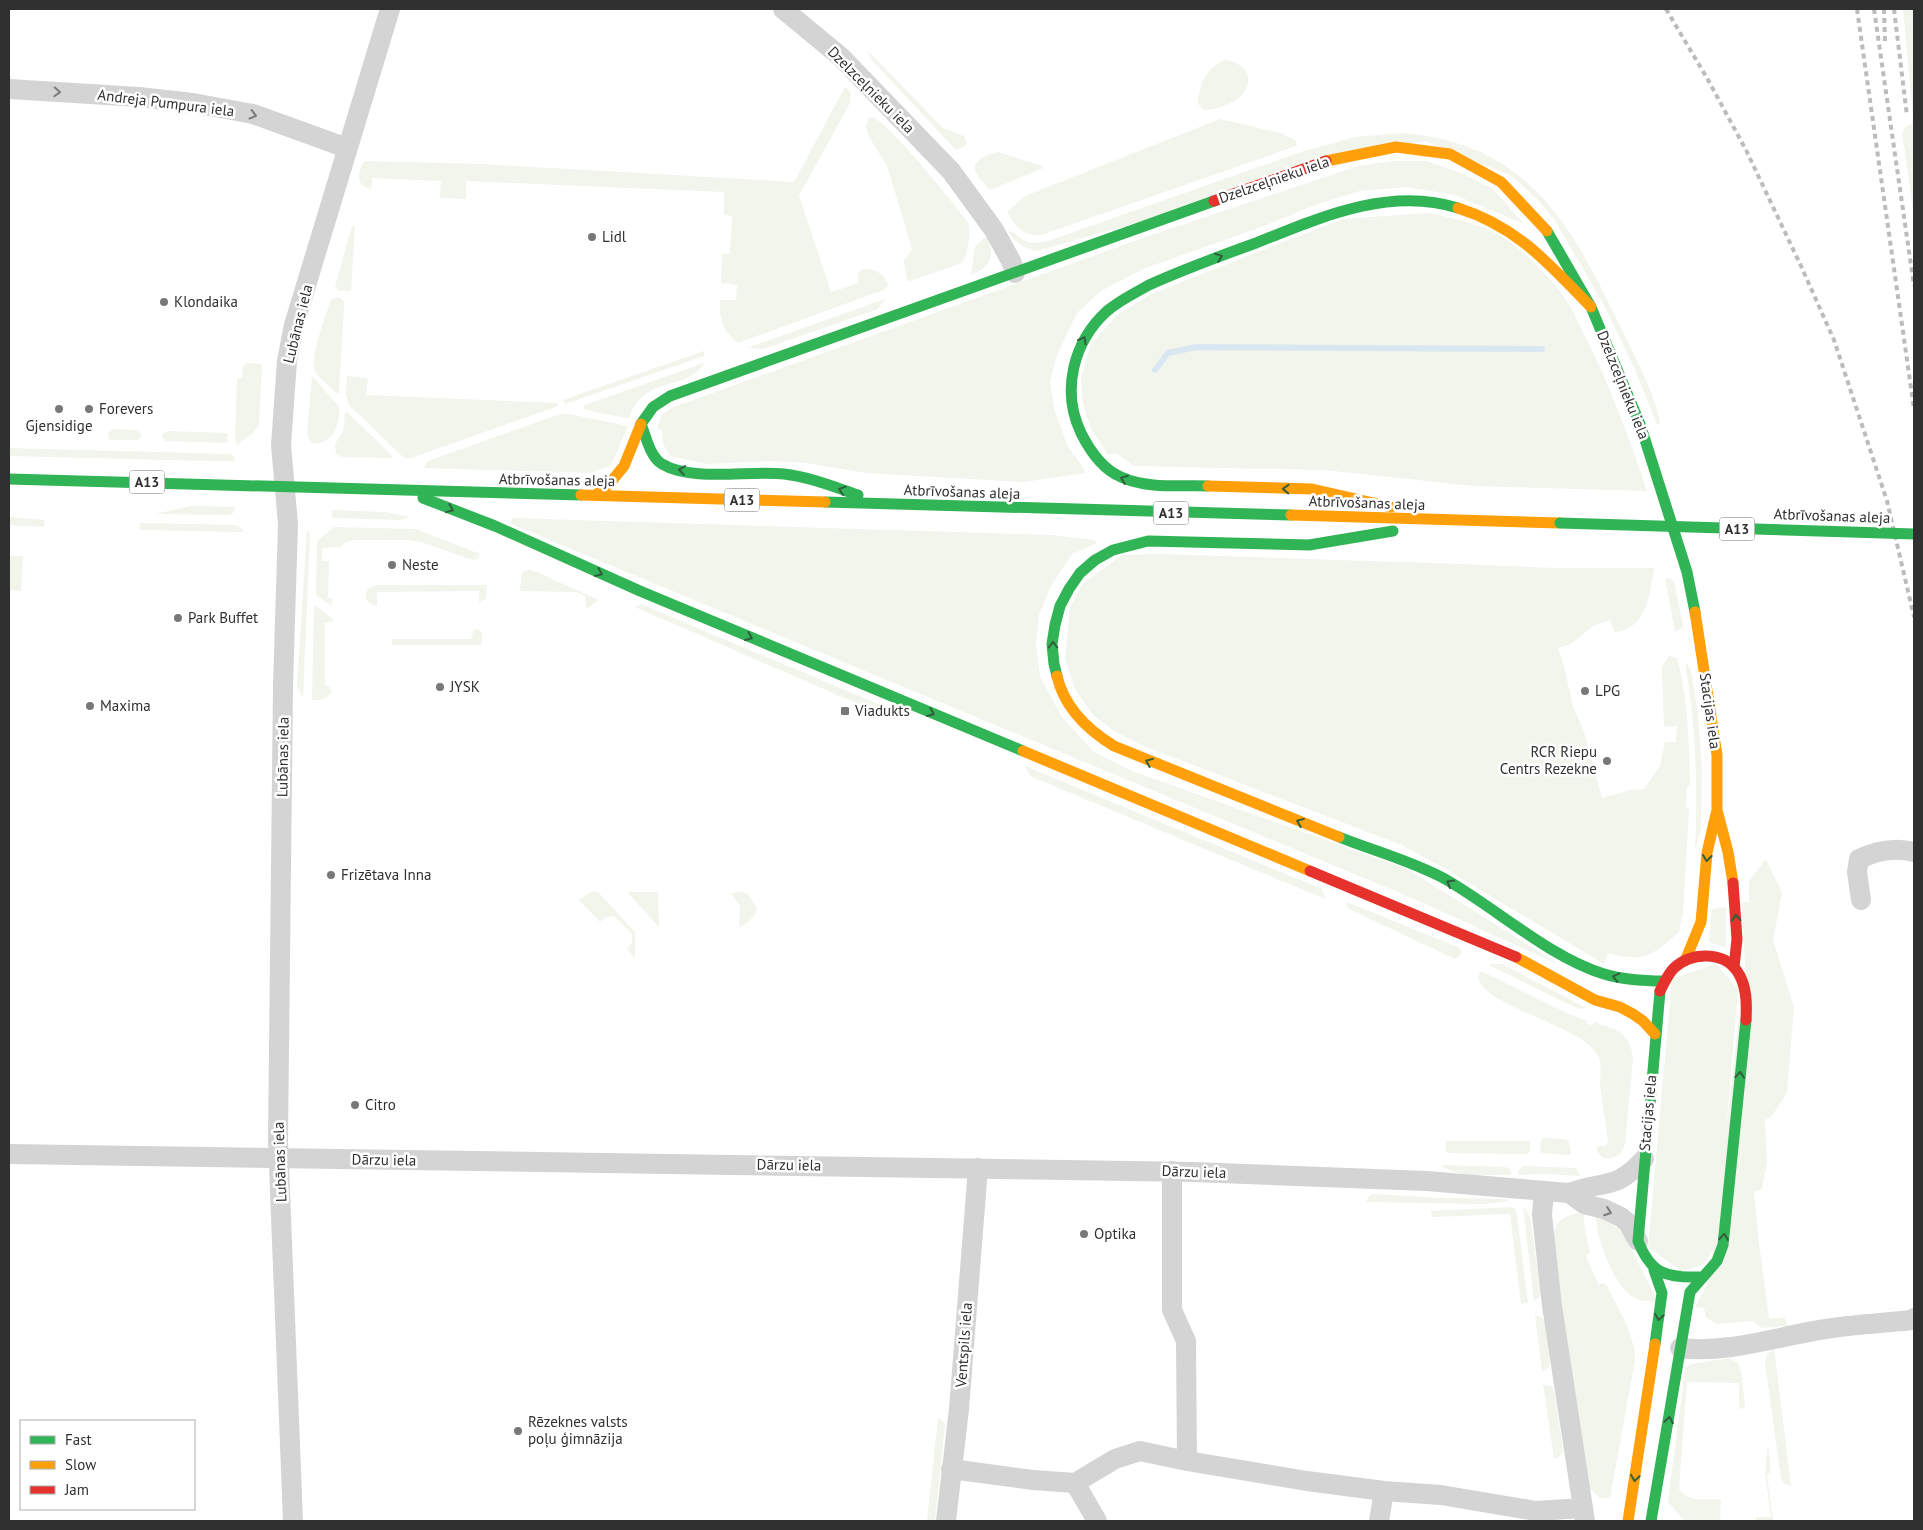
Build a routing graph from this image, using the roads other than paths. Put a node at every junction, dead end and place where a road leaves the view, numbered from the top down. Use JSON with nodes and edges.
{"nodes":[{"id":1,"x":390,"y":9,"type":"edge"},
{"id":2,"x":783,"y":9,"type":"edge"},
{"id":3,"x":9,"y":89,"type":"edge"},
{"id":4,"x":347,"y":148,"type":"junction"},
{"id":5,"x":1015,"y":273,"type":"junction"},
{"id":6,"x":1591,"y":307,"type":"junction"},
{"id":7,"x":641,"y":424,"type":"junction"},
{"id":8,"x":9,"y":479,"type":"edge"},
{"id":9,"x":285,"y":486,"type":"junction"},
{"id":10,"x":405,"y":491,"type":"junction"},
{"id":11,"x":596,"y":495,"type":"junction"},
{"id":12,"x":888,"y":505,"type":"junction"},
{"id":13,"x":1454,"y":521,"type":"junction"},
{"id":14,"x":1914,"y":534,"type":"edge"},
{"id":15,"x":1701,"y":643,"type":"joint"},
{"id":16,"x":1717,"y":810,"type":"junction"},
{"id":17,"x":1914,"y":852,"type":"edge"},
{"id":18,"x":1861,"y":900,"type":"dead end"},
{"id":19,"x":1685,"y":961,"type":"junction"},
{"id":20,"x":1734,"y":967,"type":"junction"},
{"id":21,"x":1664,"y":980,"type":"junction"},
{"id":22,"x":1655,"y":1034,"type":"junction"},
{"id":23,"x":9,"y":1154,"type":"edge"},
{"id":24,"x":279,"y":1158,"type":"junction"},
{"id":25,"x":1644,"y":1159,"type":"junction"},
{"id":26,"x":978,"y":1168,"type":"junction"},
{"id":27,"x":1172,"y":1171,"type":"junction"},
{"id":28,"x":1544,"y":1191,"type":"junction"},
{"id":29,"x":1569,"y":1193,"type":"junction"},
{"id":30,"x":1638,"y":1241,"type":"junction"},
{"id":31,"x":1654,"y":1270,"type":"junction"},
{"id":32,"x":1700,"y":1276,"type":"junction"},
{"id":33,"x":1913,"y":1325,"type":"edge"},
{"id":34,"x":1680,"y":1348,"type":"junction"},
{"id":35,"x":1187,"y":1461,"type":"junction"},
{"id":36,"x":951,"y":1469,"type":"junction"},
{"id":37,"x":1075,"y":1483,"type":"junction"},
{"id":38,"x":1384,"y":1491,"type":"junction"},
{"id":39,"x":1584,"y":1515,"type":"edge"},
{"id":40,"x":1533,"y":1516,"type":"edge"},
{"id":41,"x":294,"y":1521,"type":"edge"},
{"id":42,"x":946,"y":1521,"type":"edge"},
{"id":43,"x":1097,"y":1521,"type":"edge"},
{"id":44,"x":1379,"y":1521,"type":"edge"},
{"id":45,"x":1628,"y":1521,"type":"edge"},
{"id":46,"x":1651,"y":1521,"type":"edge"}],
"edges":[{"from":1,"to":4,"type":"street","name":"Lubānas iela"},
{"from":2,"to":5,"type":"street","name":"Dzelzceļnieku iela"},
{"from":3,"to":4,"type":"street","name":"Andreja Pumpura iela","one_way":true},
{"from":4,"to":9,"type":"street","name":"Lubānas iela"},
{"from":5,"to":6,"type":"main road","name":"Dzelzceļnieku iela"},
{"from":5,"to":7,"type":"main road"},
{"from":13,"to":6,"type":"main road","one_way":true},
{"from":6,"to":15,"type":"main road","name":"Dzelzceļnieku iela"},
{"from":7,"to":11,"type":"main road"},
{"from":12,"to":7,"type":"main road","one_way":true},
{"from":8,"to":9,"type":"main road","name":"Atbrīvošanas aleja","number":"A13"},
{"from":9,"to":10,"type":"main road","name":"Atbrīvošanas aleja","number":"A13"},
{"from":9,"to":24,"type":"street","name":"Lubānas iela"},
{"from":10,"to":11,"type":"main road","name":"Atbrīvošanas aleja","number":"A13"},
{"from":10,"to":22,"type":"main road","one_way":true},
{"from":11,"to":12,"type":"main road","name":"Atbrīvošanas aleja","number":"A13"},
{"from":12,"to":13,"type":"main road","name":"Atbrīvošanas aleja","number":"A13"},
{"from":13,"to":14,"type":"main road","name":"Atbrīvošanas aleja","number":"A13","bridge":true},
{"from":21,"to":13,"type":"main road","one_way":true},
{"from":15,"to":16,"type":"main road","name":"Stacijas iela"},
{"from":16,"to":19,"type":"main road","name":"Stacijas iela","one_way":true},
{"from":20,"to":16,"type":"main road","name":"Stacijas iela","one_way":true},
{"from":17,"to":18,"type":"street"},
{"from":19,"to":20,"type":"main road"},
{"from":19,"to":21,"type":"main road","name":"Stacijas iela"},
{"from":32,"to":20,"type":"main road","one_way":true},
{"from":21,"to":22,"type":"main road","name":"Stacijas iela"},
{"from":22,"to":25,"type":"main road","name":"Stacijas iela"},
{"from":23,"to":24,"type":"street","name":"Dārzu iela"},
{"from":24,"to":26,"type":"street","name":"Dārzu iela"},
{"from":24,"to":41,"type":"street","name":"Lubānas iela"},
{"from":25,"to":29,"type":"street","name":"Dārzu iela"},
{"from":25,"to":30,"type":"main road","name":"Stacijas iela"},
{"from":26,"to":27,"type":"street","name":"Dārzu iela"},
{"from":26,"to":36,"type":"street","name":"Ventspils iela"},
{"from":27,"to":28,"type":"street","name":"Dārzu iela"},
{"from":27,"to":35,"type":"street"},
{"from":28,"to":29,"type":"street","name":"Dārzu iela"},
{"from":28,"to":39,"type":"street"},
{"from":29,"to":30,"type":"street","name":"Dārzu iela","one_way":true},
{"from":30,"to":31,"type":"main road"},
{"from":31,"to":32,"type":"main road"},
{"from":31,"to":45,"type":"main road","one_way":true},
{"from":32,"to":34,"type":"main road"},
{"from":33,"to":34,"type":"street"},
{"from":46,"to":34,"type":"main road","one_way":true},
{"from":35,"to":37,"type":"street"},
{"from":35,"to":38,"type":"street"},
{"from":36,"to":37,"type":"street"},
{"from":36,"to":42,"type":"street","name":"Ventspils iela"},
{"from":37,"to":43,"type":"street"},
{"from":38,"to":40,"type":"street"},
{"from":38,"to":44,"type":"street"},
{"from":39,"to":40,"type":"street"}]}
